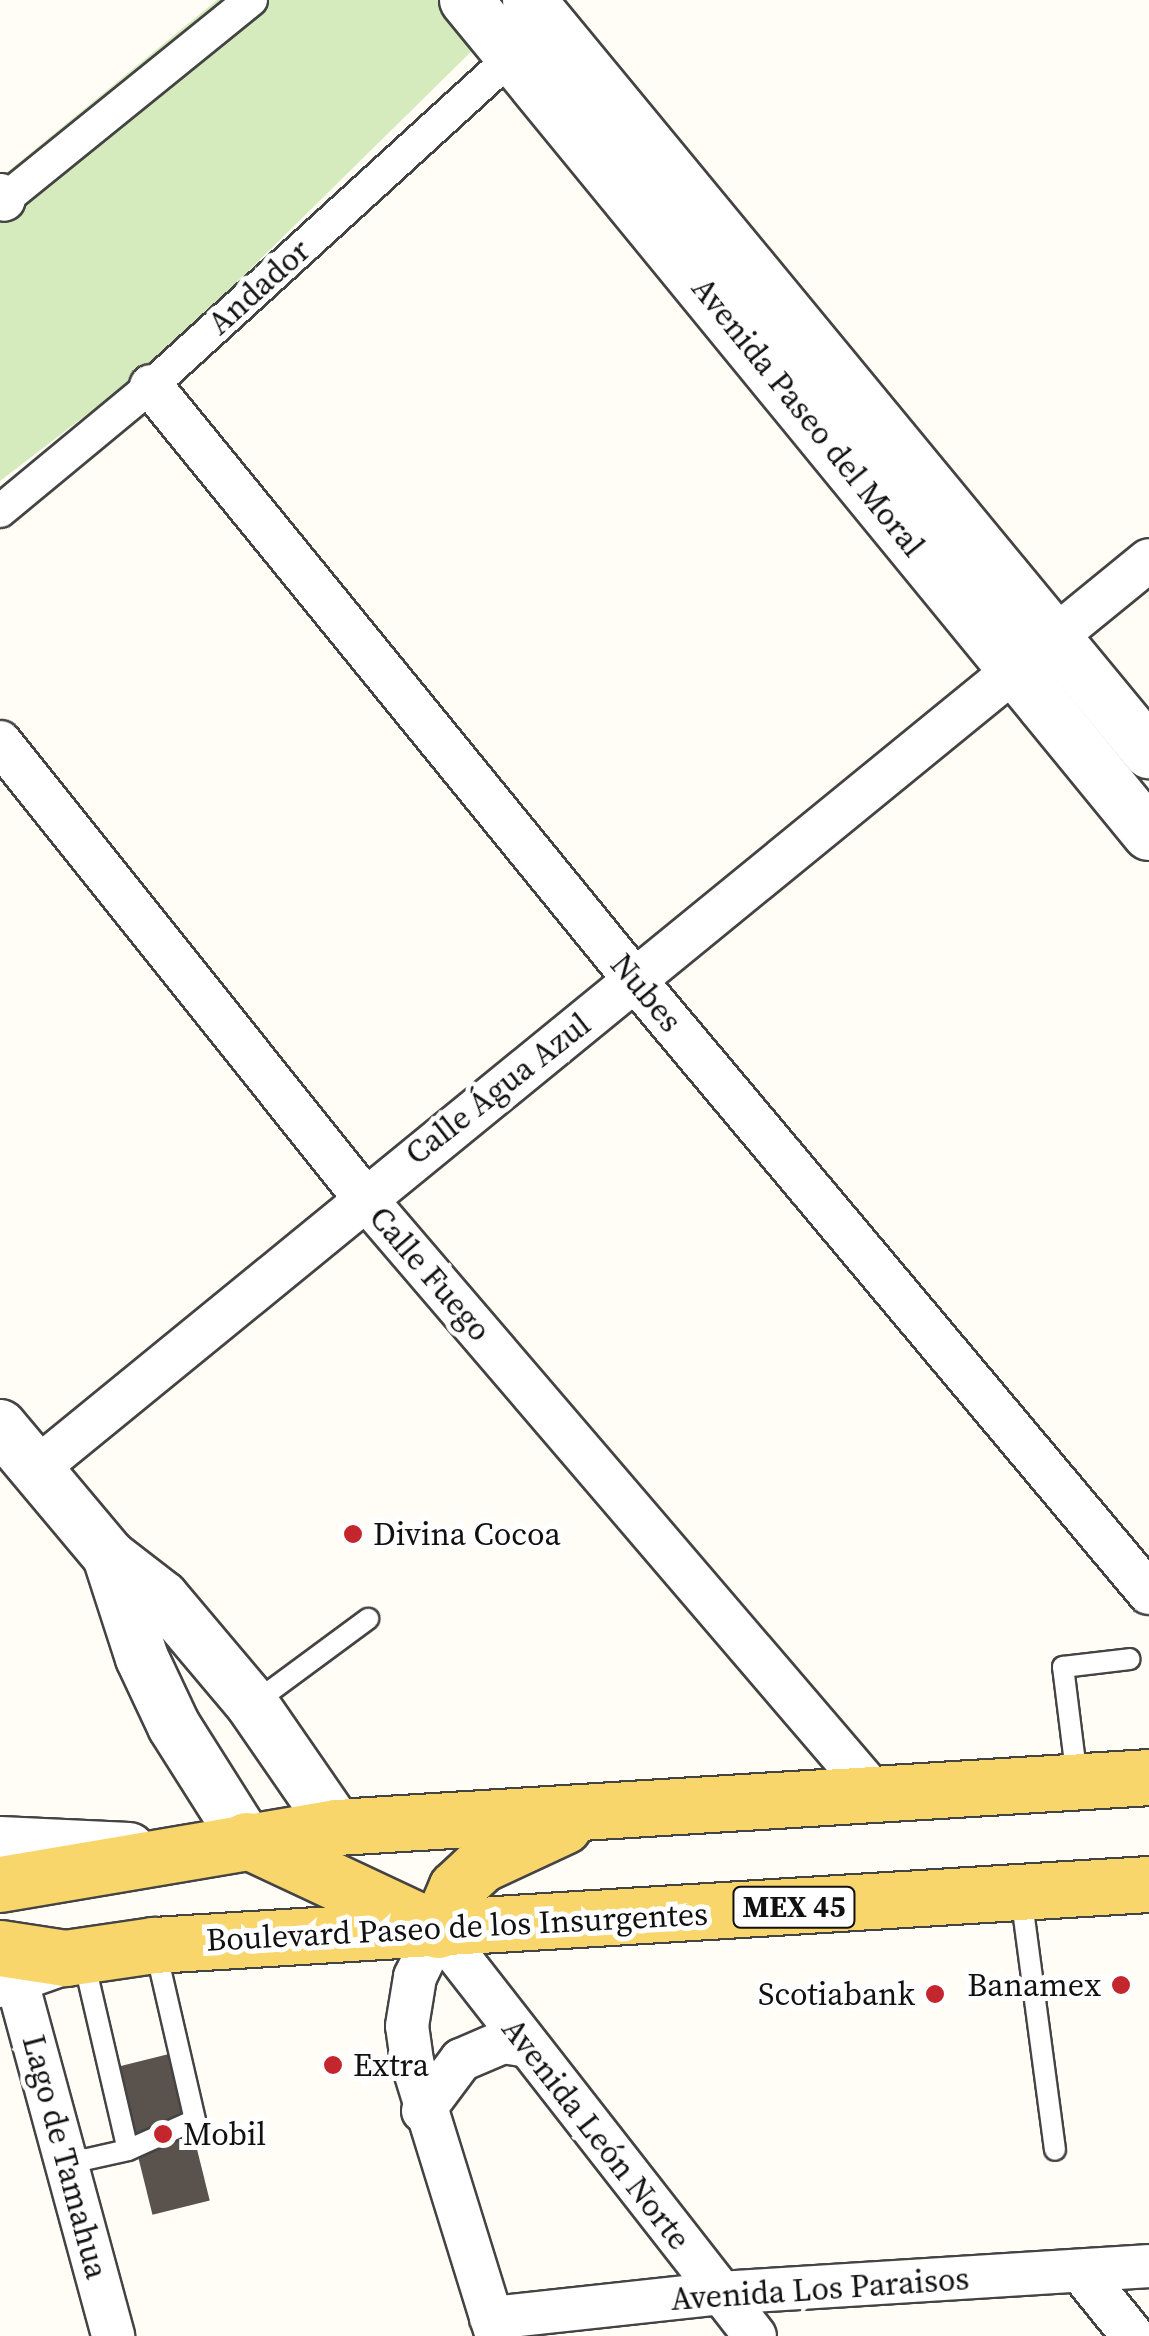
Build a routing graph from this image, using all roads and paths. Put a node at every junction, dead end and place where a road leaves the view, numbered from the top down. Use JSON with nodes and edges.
{"nodes":[{"id":1,"x":251,"y":0,"type":"edge"},
{"id":2,"x":466,"y":0,"type":"edge"},
{"id":3,"x":529,"y":0,"type":"edge"},
{"id":4,"x":512,"y":56,"type":"junction"},
{"id":5,"x":1,"y":199,"type":"edge"},
{"id":6,"x":151,"y":386,"type":"junction"},
{"id":7,"x":0,"y":511,"type":"edge"},
{"id":8,"x":1149,"y":560,"type":"edge"},
{"id":9,"x":1054,"y":635,"type":"junction"},
{"id":10,"x":1014,"y":669,"type":"junction"},
{"id":11,"x":0,"y":742,"type":"edge"},
{"id":12,"x":1149,"y":752,"type":"edge"},
{"id":13,"x":1149,"y":834,"type":"edge"},
{"id":14,"x":635,"y":980,"type":"junction"},
{"id":15,"x":362,"y":1196,"type":"junction"},
{"id":16,"x":0,"y":1426,"type":"edge"},
{"id":17,"x":35,"y":1470,"type":"junction"},
{"id":18,"x":109,"y":1556,"type":"junction"},
{"id":19,"x":1149,"y":1593,"type":"edge"},
{"id":20,"x":368,"y":1618,"type":"dead end"},
{"id":21,"x":1130,"y":1658,"type":"dead end"},
{"id":22,"x":252,"y":1704,"type":"junction"},
{"id":23,"x":1149,"y":1777,"type":"edge"},
{"id":24,"x":1077,"y":1781,"type":"junction"},
{"id":25,"x":875,"y":1794,"type":"junction"},
{"id":26,"x":638,"y":1806,"type":"junction"},
{"id":27,"x":337,"y":1828,"type":"junction"},
{"id":28,"x":246,"y":1840,"type":"junction"},
{"id":29,"x":0,"y":1844,"type":"edge"},
{"id":30,"x":190,"y":1852,"type":"junction"},
{"id":31,"x":0,"y":1884,"type":"edge"},
{"id":32,"x":1149,"y":1884,"type":"edge"},
{"id":33,"x":1021,"y":1892,"type":"junction"},
{"id":34,"x":438,"y":1930,"type":"junction"},
{"id":35,"x":154,"y":1945,"type":"junction"},
{"id":36,"x":74,"y":1957,"type":"junction"},
{"id":37,"x":5,"y":1969,"type":"edge"},
{"id":38,"x":527,"y":2046,"type":"junction"},
{"id":39,"x":423,"y":2111,"type":"junction"},
{"id":40,"x":128,"y":2150,"type":"junction"},
{"id":41,"x":1055,"y":2150,"type":"dead end"},
{"id":42,"x":70,"y":2163,"type":"junction"},
{"id":43,"x":1149,"y":2266,"type":"edge"},
{"id":44,"x":1082,"y":2273,"type":"junction"},
{"id":45,"x":721,"y":2293,"type":"junction"},
{"id":46,"x":494,"y":2327,"type":"edge"},
{"id":47,"x":114,"y":2336,"type":"edge"},
{"id":48,"x":756,"y":2336,"type":"edge"},
{"id":49,"x":1133,"y":2336,"type":"edge"}],
"edges":[{"from":1,"to":5,"type":"street"},
{"from":2,"to":4,"type":"street","name":"Avenida Paseo del Moral"},
{"from":3,"to":9,"type":"street","name":"Avenida Paseo del Moral"},
{"from":4,"to":6,"type":"street","name":"Andador"},
{"from":4,"to":10,"type":"street","name":"Avenida Paseo del Moral"},
{"from":6,"to":7,"type":"street","name":"Andador"},
{"from":6,"to":14,"type":"street","name":"Nubes"},
{"from":8,"to":9,"type":"street","name":"Calle Água Azul"},
{"from":9,"to":10,"type":"street","name":"Calle Água Azul"},
{"from":9,"to":12,"type":"street","name":"Avenida Paseo del Moral"},
{"from":10,"to":13,"type":"street","name":"Avenida Paseo del Moral"},
{"from":10,"to":14,"type":"street","name":"Calle Água Azul"},
{"from":11,"to":15,"type":"street","name":"Calle Fuego"},
{"from":14,"to":15,"type":"street","name":"Calle Água Azul"},
{"from":14,"to":19,"type":"street","name":"Nubes"},
{"from":15,"to":17,"type":"street","name":"Calle Água Azul"},
{"from":15,"to":25,"type":"street","name":"Calle Fuego"},
{"from":16,"to":17,"type":"street"},
{"from":17,"to":18,"type":"street"},
{"from":18,"to":22,"type":"street"},
{"from":18,"to":28,"type":"street"},
{"from":20,"to":22,"type":"lane"},
{"from":21,"to":24,"type":"lane"},
{"from":22,"to":27,"type":"street"},
{"from":23,"to":24,"type":"main road"},
{"from":24,"to":25,"type":"main road"},
{"from":25,"to":26,"type":"main road"},
{"from":26,"to":27,"type":"main road"},
{"from":26,"to":34,"type":"main road"},
{"from":27,"to":28,"type":"main road"},
{"from":28,"to":30,"type":"main road"},
{"from":28,"to":34,"type":"main road"},
{"from":29,"to":30,"type":"street"},
{"from":30,"to":31,"type":"main road"},
{"from":32,"to":33,"type":"main road","name":"Boulevard Paseo de los Insurgentes","number":"MEX 45"},
{"from":33,"to":34,"type":"main road","name":"Boulevard Paseo de los Insurgentes","number":"MEX 45"},
{"from":33,"to":41,"type":"lane"},
{"from":34,"to":35,"type":"main road","name":"Boulevard Paseo de los Insurgentes","number":"MEX 45"},
{"from":34,"to":38,"type":"street","name":"Avenida León Norte"},
{"from":34,"to":39,"type":"street"},
{"from":35,"to":36,"type":"main road","name":"Boulevard Paseo de los Insurgentes","number":"MEX 45"},
{"from":35,"to":40,"type":"lane"},
{"from":36,"to":37,"type":"main road","name":"Boulevard Paseo de los Insurgentes","number":"MEX 45"},
{"from":36,"to":40,"type":"lane"},
{"from":37,"to":42,"type":"street","name":"Lago de Tamahua"},
{"from":38,"to":39,"type":"street"},
{"from":38,"to":45,"type":"street","name":"Avenida León Norte"},
{"from":39,"to":46,"type":"street"},
{"from":40,"to":42,"type":"lane"},
{"from":42,"to":47,"type":"street","name":"Lago de Tamahua"},
{"from":43,"to":44,"type":"street","name":"Avenida Los Paraisos"},
{"from":44,"to":45,"type":"street","name":"Avenida Los Paraisos"},
{"from":44,"to":49,"type":"street"},
{"from":45,"to":46,"type":"street","name":"Avenida Los Paraisos"},
{"from":45,"to":48,"type":"street","name":"Avenida León Norte"}]}
